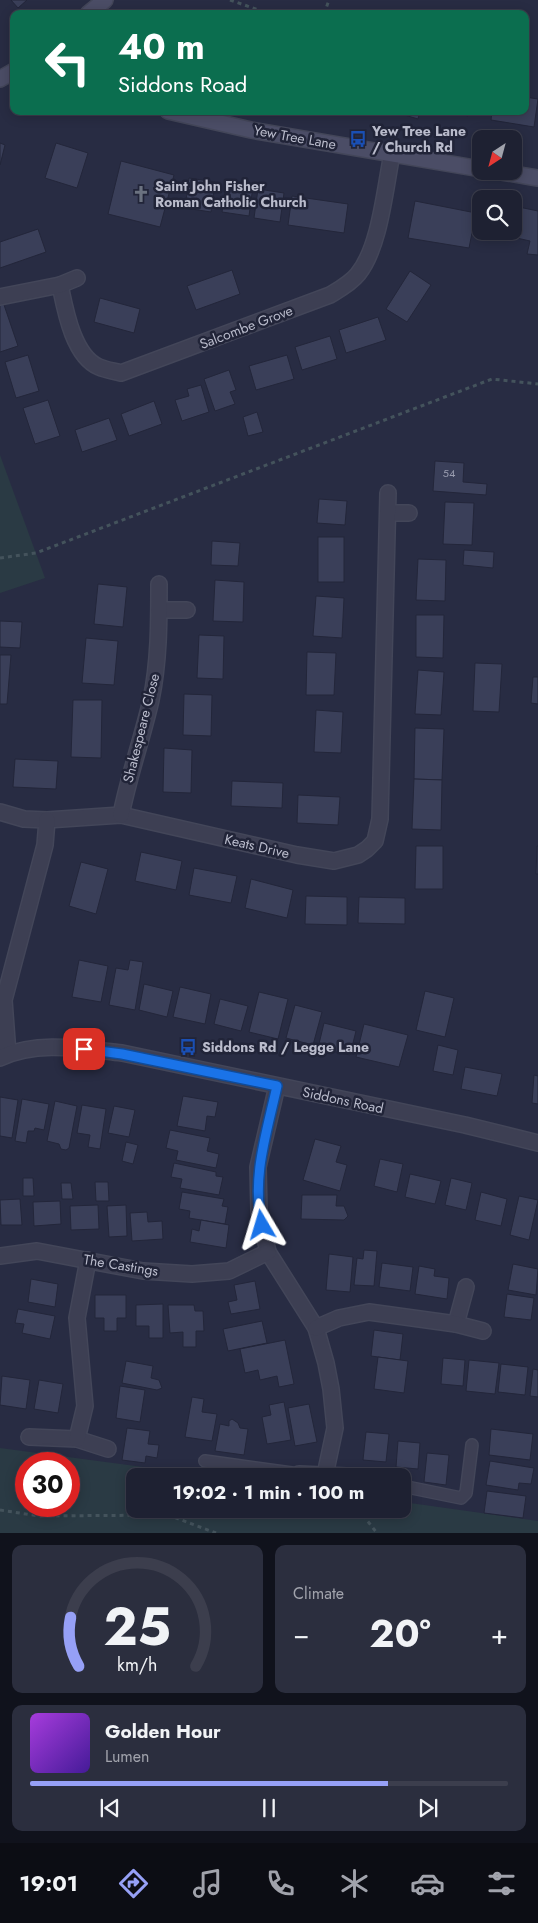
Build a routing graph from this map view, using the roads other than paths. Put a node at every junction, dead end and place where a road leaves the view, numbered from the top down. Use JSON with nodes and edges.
{"nodes":[{"id":1,"x":105,"y":0,"type":"edge"},
{"id":2,"x":93,"y":10,"type":"edge"},
{"id":3,"x":185,"y":115,"type":"edge"},
{"id":4,"x":392,"y":154,"type":"junction"},
{"id":5,"x":472,"y":167,"type":"edge"},
{"id":6,"x":522,"y":175,"type":"edge"},
{"id":7,"x":538,"y":178,"type":"edge"},
{"id":8,"x":77,"y":278,"type":"dead end"},
{"id":9,"x":60,"y":285,"type":"junction"},
{"id":10,"x":0,"y":296,"type":"edge"},
{"id":11,"x":388,"y":493,"type":"dead end"},
{"id":12,"x":388,"y":513,"type":"junction"},
{"id":13,"x":409,"y":513,"type":"dead end"},
{"id":14,"x":160,"y":584,"type":"dead end"},
{"id":15,"x":159,"y":610,"type":"junction"},
{"id":16,"x":188,"y":610,"type":"dead end"},
{"id":17,"x":0,"y":812,"type":"edge"},
{"id":18,"x":121,"y":815,"type":"junction"},
{"id":19,"x":47,"y":820,"type":"junction"},
{"id":20,"x":4,"y":1056,"type":"edge"},
{"id":21,"x":277,"y":1086,"type":"junction"},
{"id":22,"x":538,"y":1143,"type":"edge"},
{"id":23,"x":268,"y":1252,"type":"junction"},
{"id":24,"x":0,"y":1256,"type":"edge"},
{"id":25,"x":88,"y":1260,"type":"junction"},
{"id":26,"x":466,"y":1287,"type":"dead end"},
{"id":27,"x":456,"y":1324,"type":"junction"},
{"id":28,"x":316,"y":1328,"type":"junction"},
{"id":29,"x":483,"y":1331,"type":"dead end"},
{"id":30,"x":29,"y":1437,"type":"dead end"},
{"id":31,"x":76,"y":1439,"type":"junction"},
{"id":32,"x":472,"y":1444,"type":"dead end"},
{"id":33,"x":108,"y":1449,"type":"dead end"},
{"id":34,"x":205,"y":1461,"type":"dead end"},
{"id":35,"x":256,"y":1468,"type":"edge"},
{"id":36,"x":326,"y":1468,"type":"edge"},
{"id":37,"x":411,"y":1488,"type":"edge"}],
"edges":[{"from":1,"to":2,"type":"main road"},
{"from":3,"to":4,"type":"main road","name":"Yew Tree Lane"},
{"from":4,"to":5,"type":"main road","name":"Yew Tree Lane"},
{"from":4,"to":9,"type":"street","name":"Salcombe Grove"},
{"from":6,"to":7,"type":"main road"},
{"from":8,"to":9,"type":"street"},
{"from":9,"to":10,"type":"street"},
{"from":11,"to":12,"type":"street","name":"Keats Drive"},
{"from":12,"to":13,"type":"street"},
{"from":12,"to":18,"type":"street","name":"Keats Drive"},
{"from":14,"to":15,"type":"street","name":"Shakespeare Close"},
{"from":15,"to":16,"type":"street"},
{"from":15,"to":18,"type":"street","name":"Shakespeare Close"},
{"from":17,"to":19,"type":"street","name":"Keats Drive"},
{"from":18,"to":19,"type":"street","name":"Keats Drive"},
{"from":19,"to":20,"type":"street"},
{"from":20,"to":21,"type":"street","name":"Siddons Road"},
{"from":21,"to":22,"type":"street","name":"Siddons Road"},
{"from":21,"to":23,"type":"street"},
{"from":23,"to":25,"type":"street","name":"The Castings"},
{"from":23,"to":28,"type":"street"},
{"from":24,"to":25,"type":"street","name":"The Castings"},
{"from":25,"to":31,"type":"street"},
{"from":26,"to":27,"type":"street"},
{"from":27,"to":28,"type":"street"},
{"from":27,"to":29,"type":"street"},
{"from":28,"to":36,"type":"street"},
{"from":30,"to":31,"type":"street"},
{"from":31,"to":33,"type":"street"},
{"from":32,"to":37,"type":"lane"},
{"from":34,"to":35,"type":"lane"}]}
